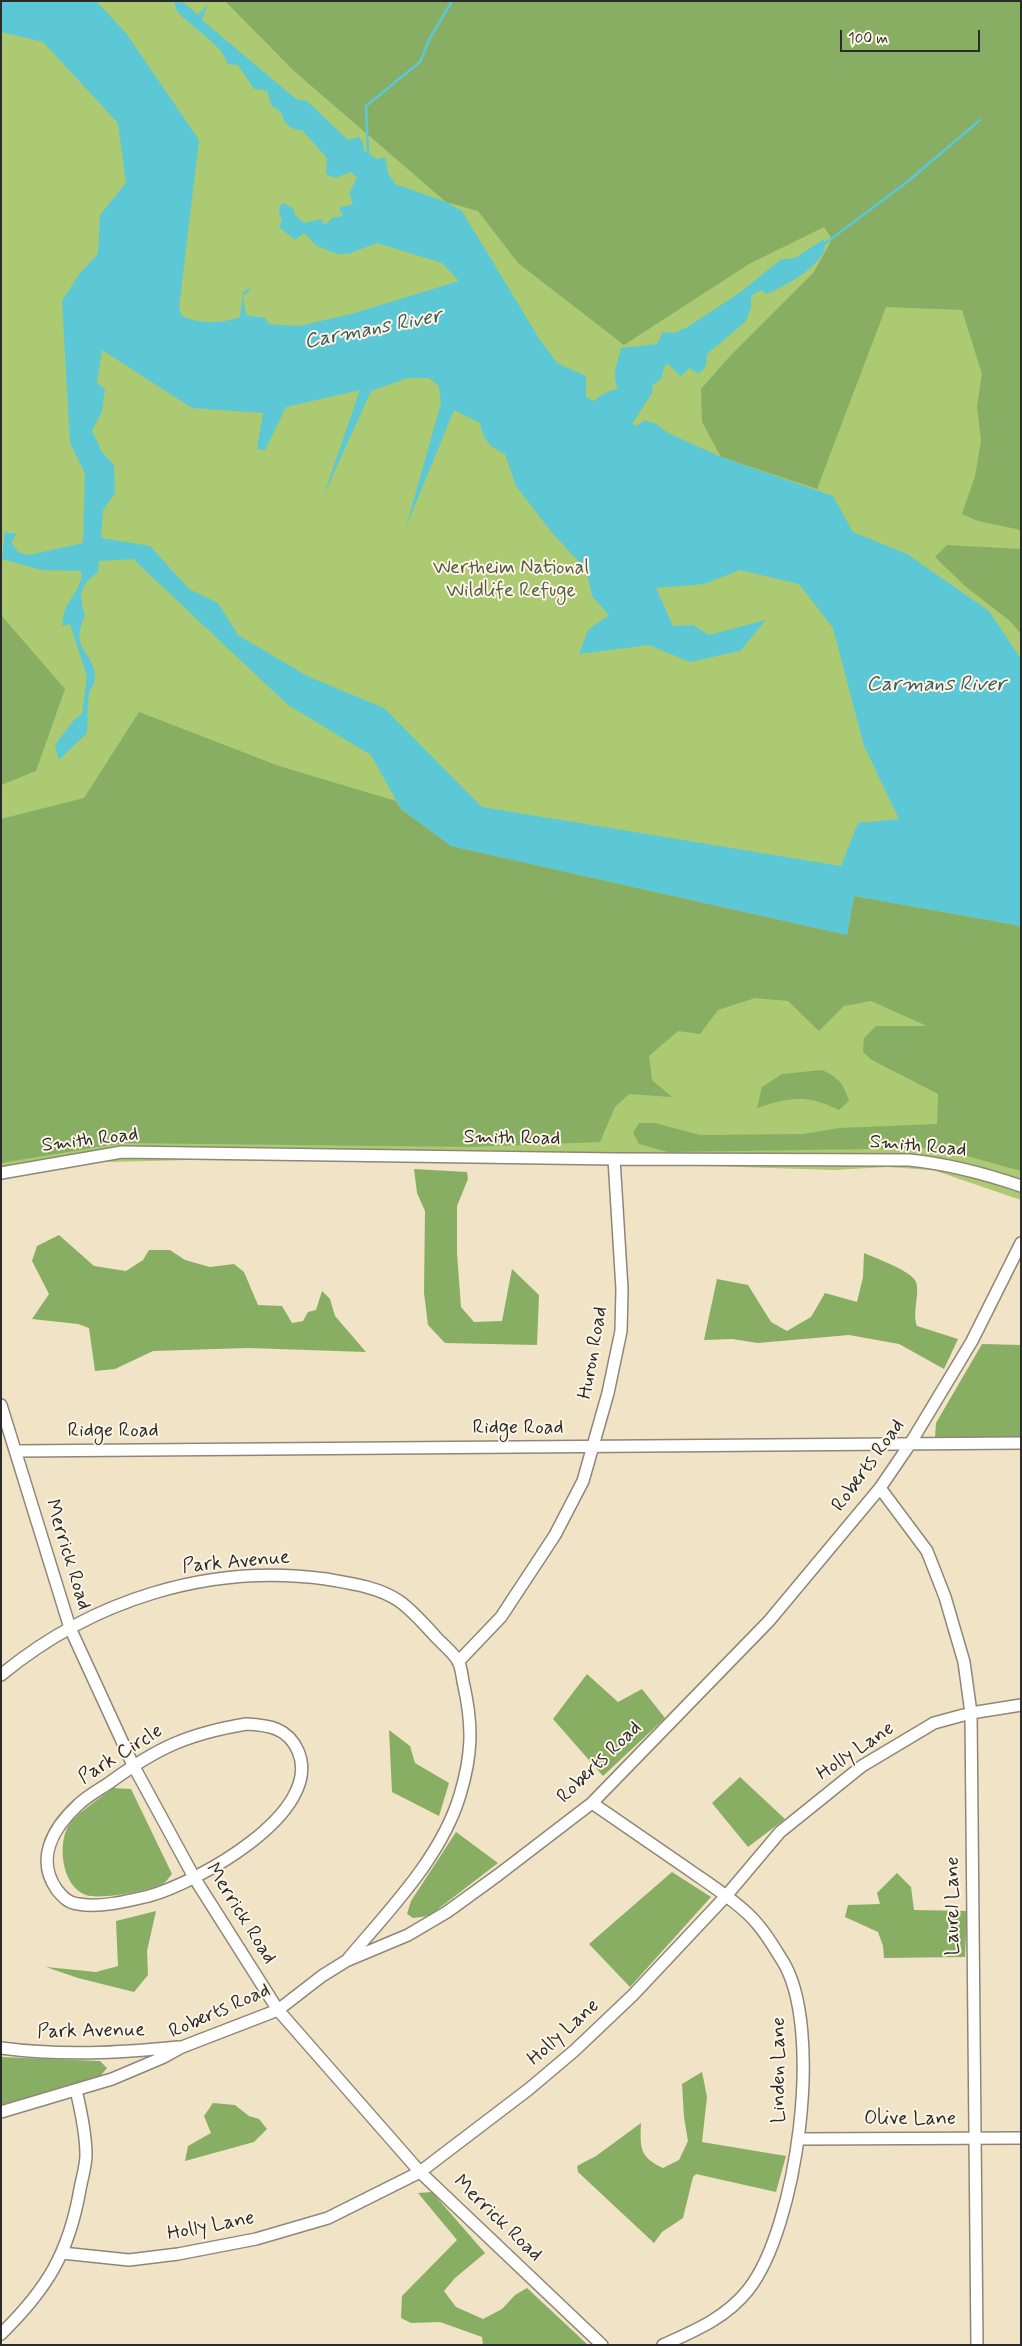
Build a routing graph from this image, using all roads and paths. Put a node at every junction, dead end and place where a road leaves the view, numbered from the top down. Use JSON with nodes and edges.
{"nodes":[{"id":1,"x":614,"y":1159,"type":"junction"},
{"id":2,"x":1,"y":1173,"type":"edge"},
{"id":3,"x":1021,"y":1186,"type":"edge"},
{"id":4,"x":1021,"y":1243,"type":"edge"},
{"id":5,"x":1,"y":1405,"type":"edge"},
{"id":6,"x":1021,"y":1443,"type":"edge"},
{"id":7,"x":910,"y":1444,"type":"junction"},
{"id":8,"x":592,"y":1447,"type":"junction"},
{"id":9,"x":16,"y":1451,"type":"junction"},
{"id":10,"x":880,"y":1488,"type":"junction"},
{"id":11,"x":70,"y":1628,"type":"junction"},
{"id":12,"x":458,"y":1662,"type":"junction"},
{"id":13,"x":1,"y":1675,"type":"edge"},
{"id":14,"x":1021,"y":1705,"type":"edge"},
{"id":15,"x":971,"y":1713,"type":"junction"},
{"id":16,"x":133,"y":1765,"type":"junction"},
{"id":17,"x":592,"y":1803,"type":"junction"},
{"id":18,"x":195,"y":1879,"type":"junction"},
{"id":19,"x":726,"y":1896,"type":"junction"},
{"id":20,"x":346,"y":1961,"type":"junction"},
{"id":21,"x":278,"y":2010,"type":"junction"},
{"id":22,"x":182,"y":2047,"type":"junction"},
{"id":23,"x":1,"y":2048,"type":"edge"},
{"id":24,"x":76,"y":2090,"type":"junction"},
{"id":25,"x":1,"y":2112,"type":"edge"},
{"id":26,"x":974,"y":2138,"type":"junction"},
{"id":27,"x":1021,"y":2138,"type":"edge"},
{"id":28,"x":799,"y":2139,"type":"junction"},
{"id":29,"x":420,"y":2172,"type":"junction"},
{"id":30,"x":62,"y":2253,"type":"junction"},
{"id":31,"x":1,"y":2334,"type":"edge"},
{"id":32,"x":602,"y":2345,"type":"edge"},
{"id":33,"x":663,"y":2345,"type":"edge"},
{"id":34,"x":976,"y":2345,"type":"edge"}],
"edges":[{"from":1,"to":2,"type":"street","name":"Smith Road"},
{"from":1,"to":3,"type":"street","name":"Smith Road"},
{"from":1,"to":8,"type":"street","name":"Huron Road"},
{"from":4,"to":7,"type":"street","name":"Roberts Road"},
{"from":5,"to":9,"type":"street","name":"Merrick Road"},
{"from":6,"to":7,"type":"street","name":"Ridge Road"},
{"from":7,"to":8,"type":"street","name":"Ridge Road"},
{"from":7,"to":10,"type":"street","name":"Roberts Road"},
{"from":8,"to":9,"type":"street","name":"Ridge Road"},
{"from":8,"to":12,"type":"street","name":"Huron Road"},
{"from":9,"to":11,"type":"street","name":"Merrick Road"},
{"from":10,"to":15,"type":"street","name":"Laurel Lane"},
{"from":10,"to":17,"type":"street","name":"Roberts Road"},
{"from":11,"to":12,"type":"street","name":"Park Avenue"},
{"from":11,"to":13,"type":"street","name":"Park Avenue"},
{"from":11,"to":16,"type":"street","name":"Merrick Road"},
{"from":12,"to":20,"type":"street"},
{"from":14,"to":15,"type":"street","name":"Holly Lane"},
{"from":15,"to":19,"type":"street","name":"Holly Lane"},
{"from":15,"to":26,"type":"street","name":"Laurel Lane"},
{"from":16,"to":18,"type":"street","name":"Merrick Road"},
{"from":16,"to":18,"type":"street","name":"Park Circle"},
{"from":16,"to":18,"type":"street","name":"Park Circle"},
{"from":17,"to":19,"type":"street","name":"Linden Lane"},
{"from":17,"to":20,"type":"street","name":"Roberts Road"},
{"from":18,"to":21,"type":"street","name":"Merrick Road"},
{"from":19,"to":28,"type":"street","name":"Linden Lane"},
{"from":19,"to":29,"type":"street","name":"Holly Lane"},
{"from":20,"to":21,"type":"street","name":"Roberts Road"},
{"from":21,"to":22,"type":"street","name":"Roberts Road"},
{"from":21,"to":29,"type":"street","name":"Merrick Road"},
{"from":22,"to":23,"type":"street","name":"Park Avenue"},
{"from":22,"to":24,"type":"street","name":"Roberts Road"},
{"from":24,"to":25,"type":"street","name":"Roberts Road"},
{"from":24,"to":30,"type":"street"},
{"from":26,"to":27,"type":"street","name":"Olive Lane"},
{"from":26,"to":28,"type":"street","name":"Olive Lane"},
{"from":26,"to":34,"type":"street","name":"Laurel Lane"},
{"from":28,"to":33,"type":"street","name":"Linden Lane"},
{"from":29,"to":30,"type":"street","name":"Holly Lane"},
{"from":29,"to":32,"type":"street","name":"Merrick Road"},
{"from":30,"to":31,"type":"street"}]}
